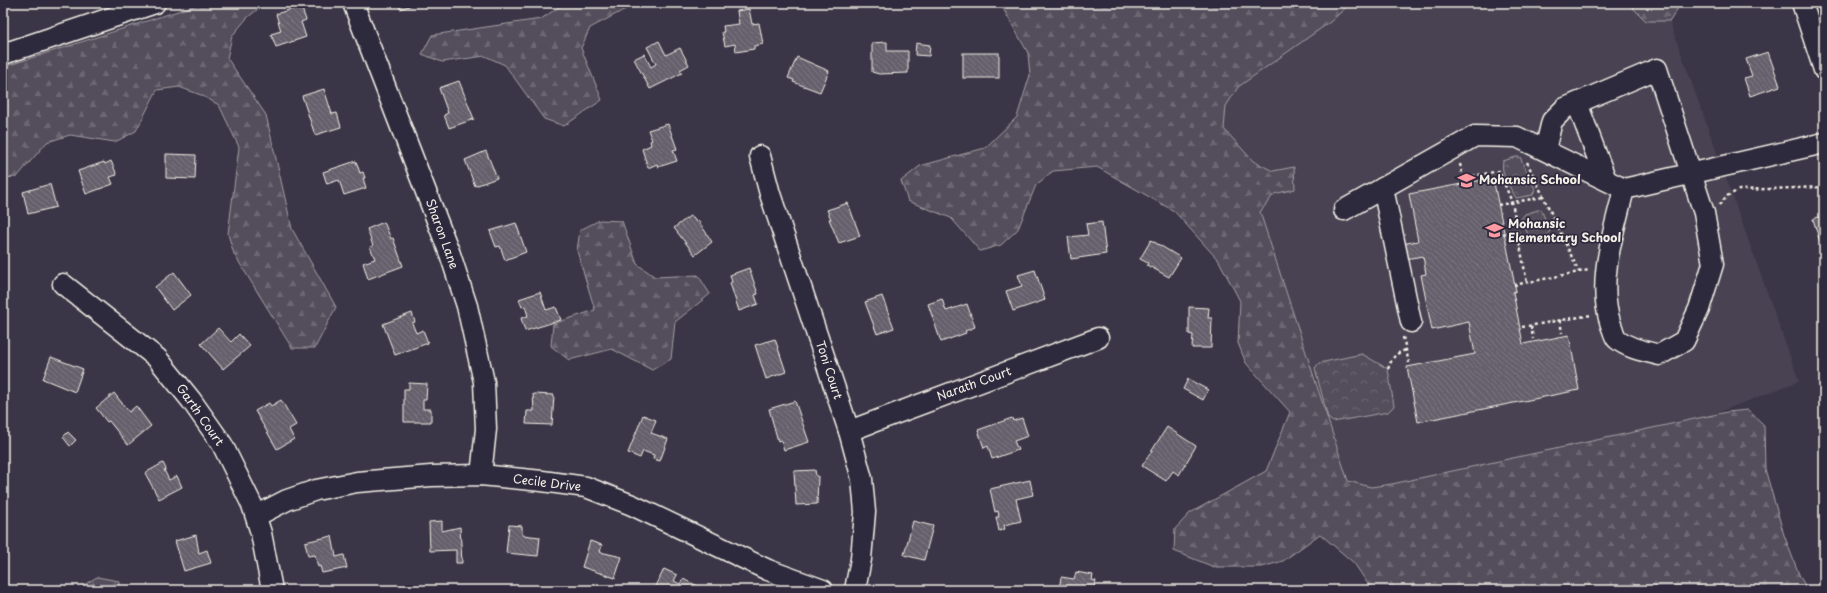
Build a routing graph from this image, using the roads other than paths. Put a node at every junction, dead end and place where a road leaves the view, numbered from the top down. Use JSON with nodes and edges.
{"nodes":[{"id":1,"x":155,"y":3,"type":"edge"},
{"id":2,"x":353,"y":3,"type":"edge"},
{"id":3,"x":1802,"y":3,"type":"edge"},
{"id":4,"x":3,"y":54,"type":"edge"},
{"id":5,"x":1824,"y":70,"type":"edge"},
{"id":6,"x":1576,"y":103,"type":"junction"},
{"id":7,"x":1824,"y":143,"type":"edge"},
{"id":8,"x":1545,"y":150,"type":"junction"},
{"id":9,"x":760,"y":156,"type":"dead end"},
{"id":10,"x":1693,"y":174,"type":"junction"},
{"id":11,"x":1606,"y":180,"type":"junction"},
{"id":12,"x":1383,"y":188,"type":"junction"},
{"id":13,"x":1624,"y":189,"type":"junction"},
{"id":14,"x":1344,"y":210,"type":"dead end"},
{"id":15,"x":63,"y":284,"type":"dead end"},
{"id":16,"x":1411,"y":322,"type":"dead end"},
{"id":17,"x":1098,"y":338,"type":"dead end"},
{"id":18,"x":849,"y":431,"type":"junction"},
{"id":19,"x":481,"y":475,"type":"junction"},
{"id":20,"x":256,"y":516,"type":"junction"},
{"id":21,"x":272,"y":590,"type":"edge"},
{"id":22,"x":824,"y":590,"type":"edge"},
{"id":23,"x":855,"y":590,"type":"edge"}],
"edges":[{"from":1,"to":4,"type":"street"},
{"from":2,"to":19,"type":"street","name":"Sharon Lane"},
{"from":3,"to":5,"type":"street"},
{"from":6,"to":8,"type":"street"},
{"from":6,"to":10,"type":"street"},
{"from":6,"to":11,"type":"street"},
{"from":7,"to":10,"type":"street"},
{"from":8,"to":11,"type":"street"},
{"from":8,"to":12,"type":"street"},
{"from":9,"to":18,"type":"street","name":"Toni Court"},
{"from":10,"to":13,"type":"street"},
{"from":10,"to":13,"type":"street"},
{"from":11,"to":13,"type":"street"},
{"from":12,"to":14,"type":"street"},
{"from":12,"to":16,"type":"street"},
{"from":15,"to":20,"type":"street","name":"Garth Court"},
{"from":17,"to":18,"type":"street","name":"Narath Court"},
{"from":18,"to":23,"type":"street","name":"Toni Court"},
{"from":19,"to":20,"type":"street","name":"Cecile Drive"},
{"from":19,"to":22,"type":"street","name":"Cecile Drive"},
{"from":20,"to":21,"type":"street","name":"Garth Court"}]}
